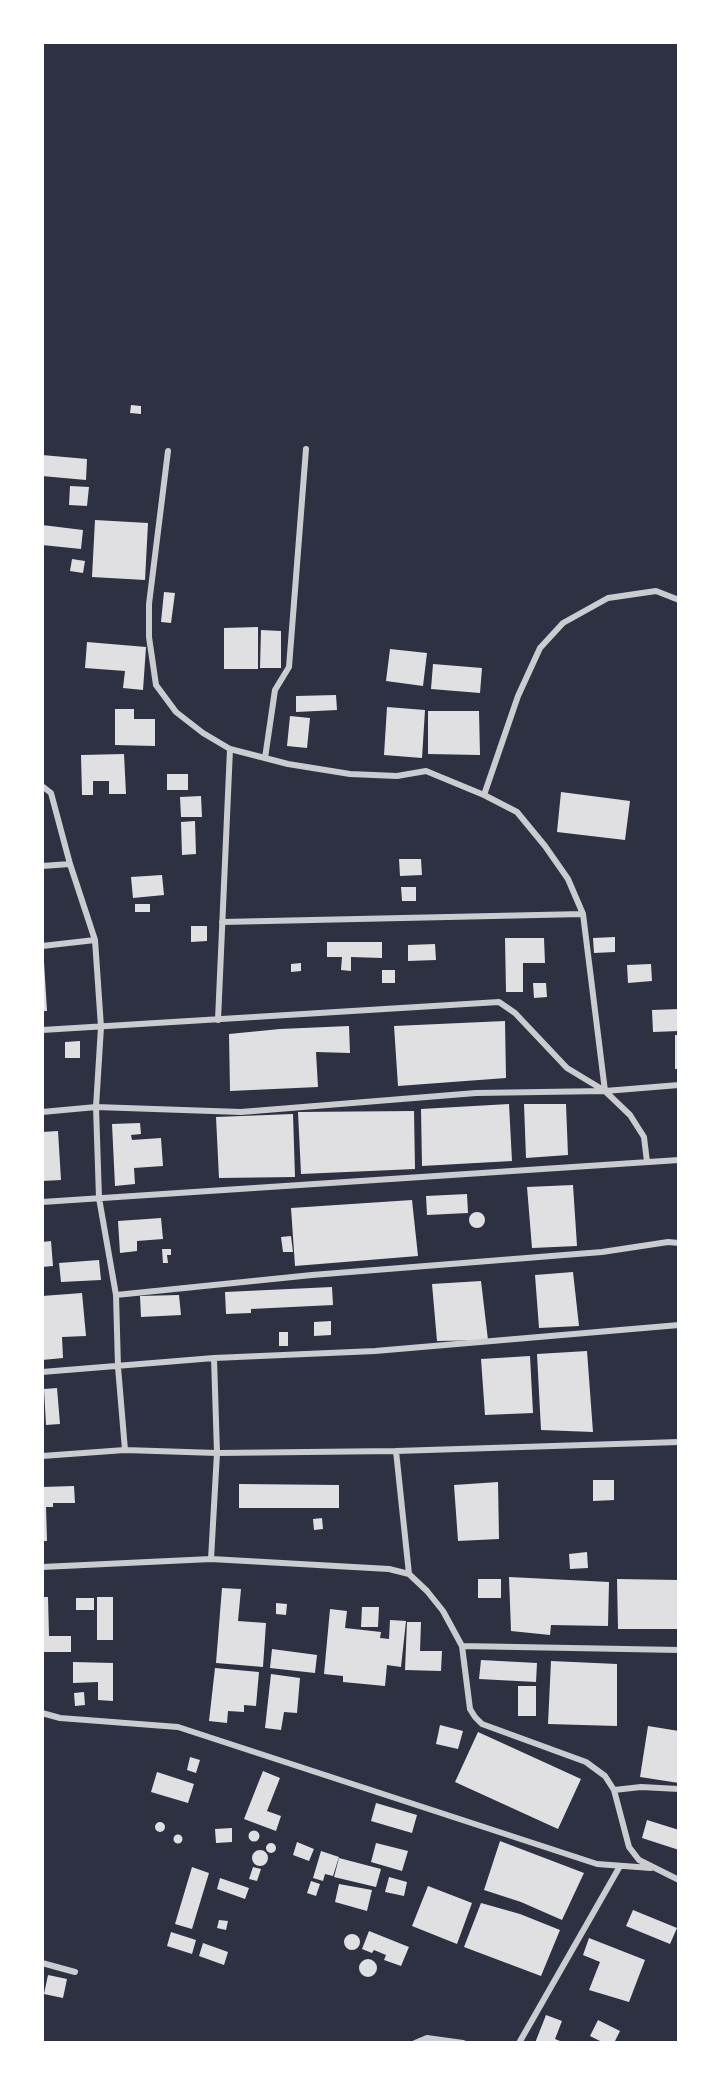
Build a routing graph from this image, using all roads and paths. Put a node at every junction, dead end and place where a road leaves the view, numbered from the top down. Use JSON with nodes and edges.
{"nodes":[{"id":1,"x":306,"y":449,"type":"dead end"},
{"id":2,"x":168,"y":451,"type":"dead end"},
{"id":3,"x":679,"y":600,"type":"edge"},
{"id":4,"x":230,"y":749,"type":"junction"},
{"id":5,"x":265,"y":758,"type":"junction"},
{"id":6,"x":42,"y":786,"type":"edge"},
{"id":7,"x":484,"y":795,"type":"junction"},
{"id":8,"x":70,"y":864,"type":"junction"},
{"id":9,"x":42,"y":866,"type":"edge"},
{"id":10,"x":583,"y":914,"type":"junction"},
{"id":11,"x":222,"y":922,"type":"junction"},
{"id":12,"x":95,"y":940,"type":"junction"},
{"id":13,"x":42,"y":946,"type":"edge"},
{"id":14,"x":218,"y":1020,"type":"junction"},
{"id":15,"x":101,"y":1027,"type":"junction"},
{"id":16,"x":42,"y":1030,"type":"edge"},
{"id":17,"x":679,"y":1085,"type":"edge"},
{"id":18,"x":605,"y":1091,"type":"junction"},
{"id":19,"x":96,"y":1107,"type":"junction"},
{"id":20,"x":42,"y":1112,"type":"edge"},
{"id":21,"x":679,"y":1160,"type":"edge"},
{"id":22,"x":647,"y":1162,"type":"junction"},
{"id":23,"x":99,"y":1197,"type":"junction"},
{"id":24,"x":42,"y":1202,"type":"edge"},
{"id":25,"x":679,"y":1243,"type":"edge"},
{"id":26,"x":116,"y":1295,"type":"junction"},
{"id":27,"x":679,"y":1325,"type":"edge"},
{"id":28,"x":214,"y":1358,"type":"junction"},
{"id":29,"x":118,"y":1367,"type":"junction"},
{"id":30,"x":42,"y":1372,"type":"edge"},
{"id":31,"x":679,"y":1442,"type":"edge"},
{"id":32,"x":125,"y":1450,"type":"junction"},
{"id":33,"x":396,"y":1451,"type":"junction"},
{"id":34,"x":217,"y":1453,"type":"junction"},
{"id":35,"x":42,"y":1456,"type":"edge"},
{"id":36,"x":211,"y":1559,"type":"junction"},
{"id":37,"x":42,"y":1567,"type":"edge"},
{"id":38,"x":409,"y":1574,"type":"junction"},
{"id":39,"x":462,"y":1646,"type":"junction"},
{"id":40,"x":679,"y":1650,"type":"edge"},
{"id":41,"x":42,"y":1713,"type":"edge"},
{"id":42,"x":679,"y":1789,"type":"edge"},
{"id":43,"x":614,"y":1790,"type":"junction"},
{"id":44,"x":620,"y":1866,"type":"junction"},
{"id":45,"x":653,"y":1868,"type":"junction"},
{"id":46,"x":679,"y":1880,"type":"edge"},
{"id":47,"x":42,"y":1963,"type":"edge"},
{"id":48,"x":75,"y":1972,"type":"dead end"},
{"id":49,"x":415,"y":2043,"type":"edge"},
{"id":50,"x":462,"y":2043,"type":"edge"},
{"id":51,"x":519,"y":2043,"type":"edge"}],
"edges":[{"from":1,"to":5,"type":"street"},
{"from":2,"to":4,"type":"street"},
{"from":3,"to":7,"type":"street"},
{"from":4,"to":5,"type":"street"},
{"from":4,"to":11,"type":"street"},
{"from":5,"to":7,"type":"street"},
{"from":6,"to":8,"type":"street"},
{"from":7,"to":10,"type":"street"},
{"from":8,"to":9,"type":"street"},
{"from":8,"to":12,"type":"street"},
{"from":10,"to":11,"type":"street"},
{"from":10,"to":18,"type":"street"},
{"from":11,"to":14,"type":"street"},
{"from":12,"to":13,"type":"street"},
{"from":12,"to":15,"type":"street"},
{"from":14,"to":15,"type":"street"},
{"from":14,"to":18,"type":"street"},
{"from":15,"to":16,"type":"street"},
{"from":15,"to":19,"type":"street"},
{"from":17,"to":18,"type":"street"},
{"from":18,"to":19,"type":"street"},
{"from":18,"to":22,"type":"street"},
{"from":19,"to":20,"type":"street"},
{"from":19,"to":23,"type":"street"},
{"from":21,"to":22,"type":"street"},
{"from":22,"to":23,"type":"street"},
{"from":23,"to":24,"type":"street"},
{"from":23,"to":26,"type":"street"},
{"from":25,"to":26,"type":"street"},
{"from":26,"to":29,"type":"street"},
{"from":27,"to":28,"type":"street"},
{"from":28,"to":29,"type":"street"},
{"from":28,"to":34,"type":"street"},
{"from":29,"to":30,"type":"street"},
{"from":29,"to":32,"type":"street"},
{"from":31,"to":33,"type":"street"},
{"from":32,"to":34,"type":"street"},
{"from":32,"to":35,"type":"street"},
{"from":33,"to":34,"type":"street"},
{"from":33,"to":38,"type":"street"},
{"from":34,"to":36,"type":"street"},
{"from":36,"to":37,"type":"street"},
{"from":36,"to":38,"type":"street"},
{"from":38,"to":39,"type":"street"},
{"from":39,"to":40,"type":"street"},
{"from":39,"to":43,"type":"street"},
{"from":41,"to":44,"type":"street"},
{"from":42,"to":43,"type":"street"},
{"from":43,"to":45,"type":"street"},
{"from":44,"to":45,"type":"street"},
{"from":44,"to":51,"type":"street"},
{"from":45,"to":46,"type":"street"},
{"from":47,"to":48,"type":"street"},
{"from":49,"to":50,"type":"street"}]}
